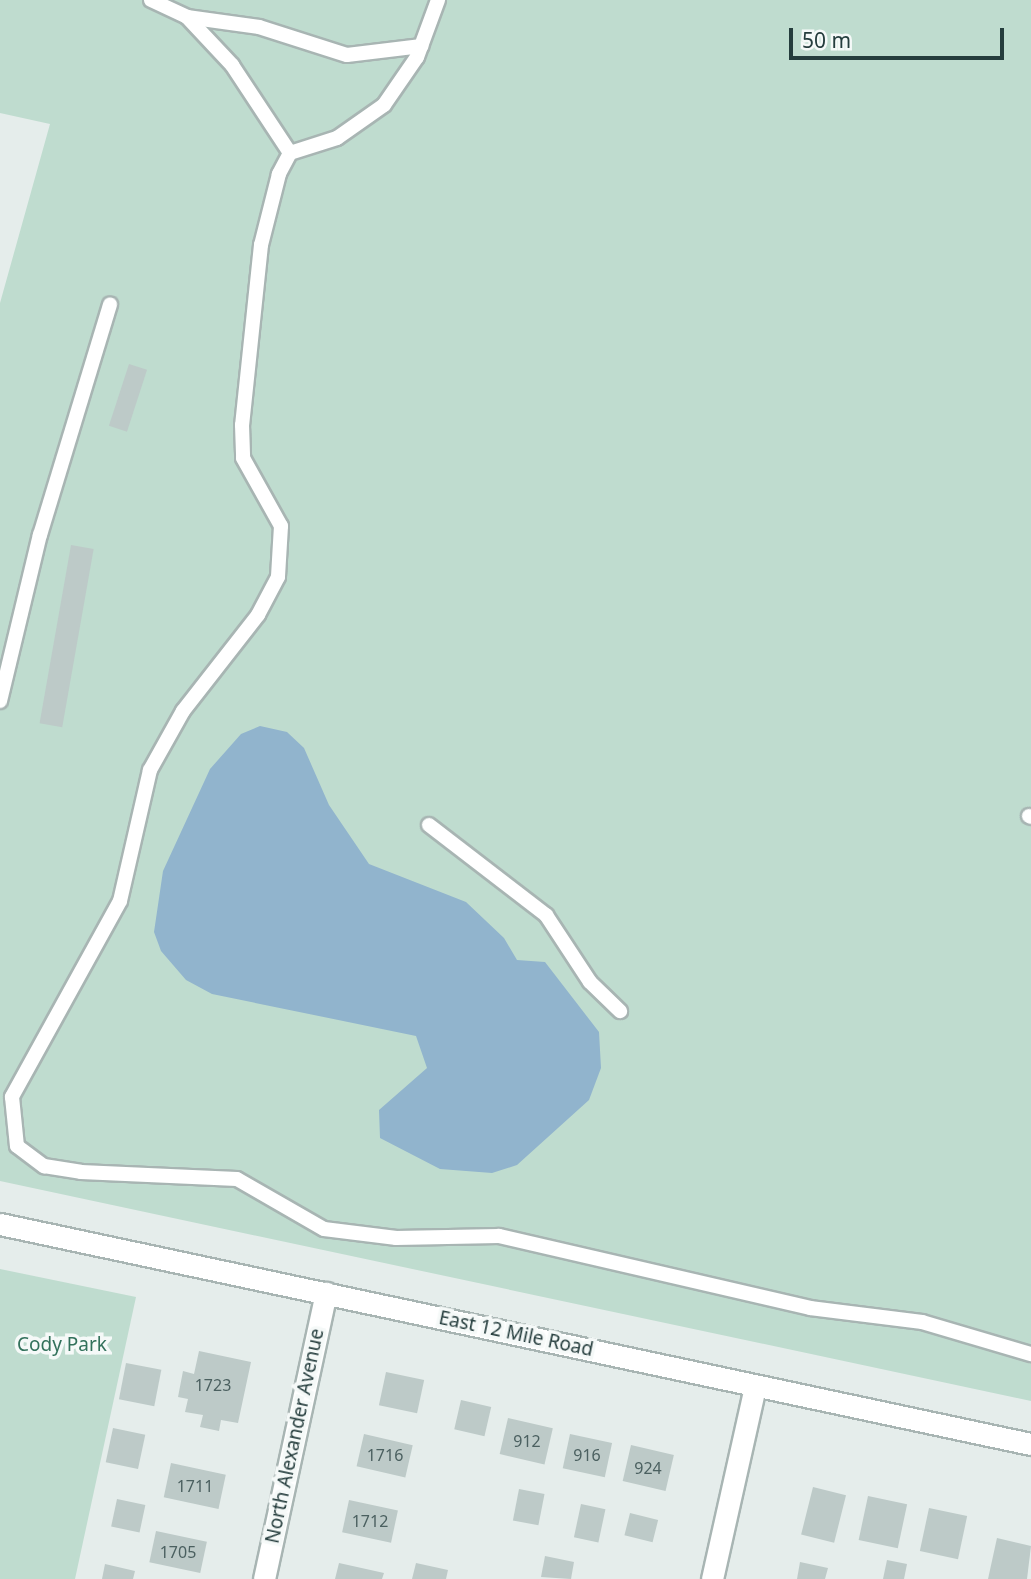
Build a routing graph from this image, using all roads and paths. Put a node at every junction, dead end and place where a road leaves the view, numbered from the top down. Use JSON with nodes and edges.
{"nodes":[{"id":1,"x":151,"y":0,"type":"edge"},
{"id":2,"x":438,"y":0,"type":"edge"},
{"id":3,"x":187,"y":17,"type":"junction"},
{"id":4,"x":421,"y":46,"type":"junction"},
{"id":5,"x":290,"y":153,"type":"junction"},
{"id":6,"x":110,"y":304,"type":"dead end"},
{"id":7,"x":0,"y":701,"type":"edge"},
{"id":8,"x":429,"y":825,"type":"dead end"},
{"id":9,"x":620,"y":1012,"type":"dead end"},
{"id":10,"x":0,"y":1224,"type":"edge"},
{"id":11,"x":326,"y":1293,"type":"junction"},
{"id":12,"x":1031,"y":1354,"type":"edge"},
{"id":13,"x":755,"y":1386,"type":"junction"},
{"id":14,"x":1031,"y":1444,"type":"edge"},
{"id":15,"x":264,"y":1579,"type":"edge"},
{"id":16,"x":712,"y":1579,"type":"edge"}],
"edges":[{"from":1,"to":3,"type":"lane"},
{"from":2,"to":4,"type":"lane"},
{"from":3,"to":4,"type":"lane"},
{"from":3,"to":5,"type":"lane"},
{"from":4,"to":5,"type":"lane"},
{"from":5,"to":12,"type":"lane"},
{"from":6,"to":7,"type":"lane"},
{"from":8,"to":9,"type":"lane"},
{"from":10,"to":11,"type":"main road","name":"East 12 Mile Road"},
{"from":11,"to":13,"type":"main road","name":"East 12 Mile Road"},
{"from":11,"to":15,"type":"main road","name":"North Alexander Avenue"},
{"from":13,"to":14,"type":"main road","name":"East 12 Mile Road"},
{"from":13,"to":16,"type":"main road"}]}
